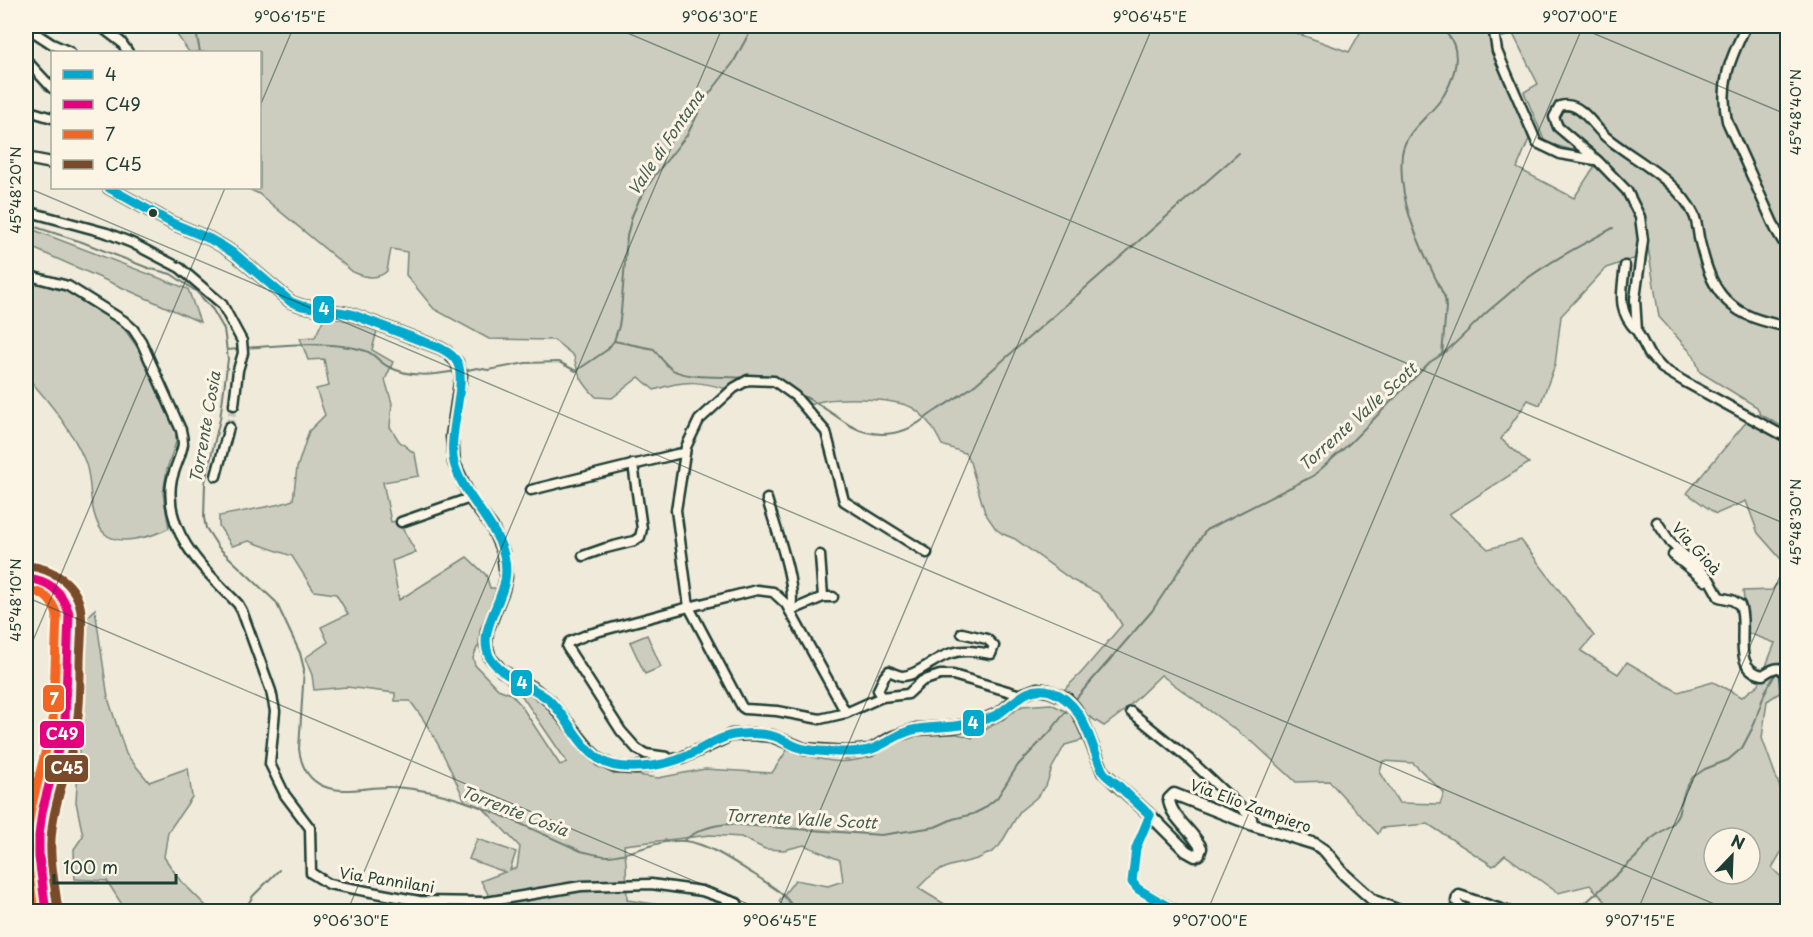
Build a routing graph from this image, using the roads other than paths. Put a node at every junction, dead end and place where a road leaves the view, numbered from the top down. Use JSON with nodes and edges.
{"nodes":[{"id":1,"x":100,"y":26,"type":"edge"},
{"id":2,"x":1493,"y":26,"type":"edge"},
{"id":3,"x":1746,"y":26,"type":"edge"},
{"id":4,"x":26,"y":27,"type":"edge"},
{"id":5,"x":68,"y":51,"type":"edge"},
{"id":6,"x":127,"y":51,"type":"edge"},
{"id":7,"x":26,"y":60,"type":"edge"},
{"id":8,"x":51,"y":86,"type":"edge"},
{"id":9,"x":26,"y":110,"type":"edge"},
{"id":10,"x":51,"y":118,"type":"edge"},
{"id":11,"x":26,"y":158,"type":"edge"},
{"id":12,"x":1598,"y":161,"type":"junction"},
{"id":13,"x":51,"y":163,"type":"edge"},
{"id":14,"x":111,"y":189,"type":"edge"},
{"id":15,"x":26,"y":211,"type":"edge"},
{"id":16,"x":1788,"y":250,"type":"edge"},
{"id":17,"x":1625,"y":266,"type":"dead end"},
{"id":18,"x":26,"y":275,"type":"edge"},
{"id":19,"x":1788,"y":327,"type":"edge"},
{"id":20,"x":1636,"y":331,"type":"junction"},
{"id":21,"x":234,"y":405,"type":"tunnel mouth"},
{"id":22,"x":229,"y":427,"type":"tunnel mouth"},
{"id":23,"x":1788,"y":438,"type":"edge"},
{"id":24,"x":685,"y":453,"type":"junction"},
{"id":25,"x":633,"y":464,"type":"junction"},
{"id":26,"x":216,"y":476,"type":"dead end"},
{"id":27,"x":531,"y":490,"type":"dead end"},
{"id":28,"x":470,"y":498,"type":"junction"},
{"id":29,"x":766,"y":499,"type":"dead end"},
{"id":30,"x":401,"y":522,"type":"dead end"},
{"id":31,"x":1656,"y":522,"type":"dead end"},
{"id":32,"x":927,"y":553,"type":"dead end"},
{"id":33,"x":820,"y":555,"type":"dead end"},
{"id":34,"x":1673,"y":555,"type":"dead end"},
{"id":35,"x":583,"y":556,"type":"dead end"},
{"id":36,"x":26,"y":578,"type":"edge"},
{"id":37,"x":1713,"y":586,"type":"junction"},
{"id":38,"x":823,"y":597,"type":"junction"},
{"id":39,"x":833,"y":597,"type":"dead end"},
{"id":40,"x":689,"y":607,"type":"junction"},
{"id":41,"x":790,"y":611,"type":"junction"},
{"id":42,"x":962,"y":633,"type":"dead end"},
{"id":43,"x":1022,"y":695,"type":"junction"},
{"id":44,"x":882,"y":697,"type":"junction"},
{"id":45,"x":1788,"y":704,"type":"edge"},
{"id":46,"x":1131,"y":712,"type":"dead end"},
{"id":47,"x":846,"y":713,"type":"junction"},
{"id":48,"x":672,"y":762,"type":"junction"},
{"id":49,"x":1150,"y":815,"type":"junction"},
{"id":50,"x":1253,"y":825,"type":"junction"},
{"id":51,"x":26,"y":896,"type":"edge"},
{"id":52,"x":45,"y":905,"type":"edge"},
{"id":53,"x":741,"y":912,"type":"edge"},
{"id":54,"x":1178,"y":912,"type":"edge"},
{"id":55,"x":1402,"y":912,"type":"edge"},
{"id":56,"x":1467,"y":912,"type":"edge"},
{"id":57,"x":1510,"y":912,"type":"edge"}],
"edges":[{"from":1,"to":6,"type":"street"},
{"from":2,"to":12,"type":"street"},
{"from":3,"to":16,"type":"street"},
{"from":4,"to":5,"type":"street"},
{"from":7,"to":8,"type":"street"},
{"from":9,"to":10,"type":"street"},
{"from":11,"to":13,"type":"street"},
{"from":12,"to":19,"type":"street"},
{"from":12,"to":20,"type":"street"},
{"from":14,"to":28,"type":"street"},
{"from":15,"to":21,"type":"street"},
{"from":17,"to":20,"type":"street"},
{"from":18,"to":53,"type":"street","name":"Via Pannilani"},
{"from":20,"to":23,"type":"street"},
{"from":22,"to":26,"type":"street"},
{"from":24,"to":25,"type":"street"},
{"from":24,"to":32,"type":"street"},
{"from":24,"to":40,"type":"street"},
{"from":25,"to":27,"type":"street"},
{"from":25,"to":35,"type":"street"},
{"from":28,"to":30,"type":"street"},
{"from":28,"to":48,"type":"street"},
{"from":29,"to":41,"type":"street"},
{"from":31,"to":37,"type":"street","name":"Via Gioà"},
{"from":33,"to":38,"type":"street"},
{"from":34,"to":37,"type":"street"},
{"from":36,"to":52,"type":"main road"},
{"from":37,"to":45,"type":"street","name":"Via Gioà"},
{"from":38,"to":39,"type":"street"},
{"from":38,"to":41,"type":"street"},
{"from":40,"to":41,"type":"street"},
{"from":40,"to":47,"type":"street"},
{"from":40,"to":48,"type":"street"},
{"from":41,"to":47,"type":"street"},
{"from":42,"to":44,"type":"street"},
{"from":43,"to":44,"type":"street"},
{"from":43,"to":48,"type":"street"},
{"from":43,"to":49,"type":"street"},
{"from":44,"to":47,"type":"street"},
{"from":46,"to":50,"type":"street"},
{"from":49,"to":50,"type":"street","name":"Via Elio Zampiero"},
{"from":49,"to":54,"type":"street"},
{"from":50,"to":55,"type":"street","name":"Via Elio Zampiero"},
{"from":51,"to":52,"type":"street"},
{"from":56,"to":57,"type":"street"}]}
